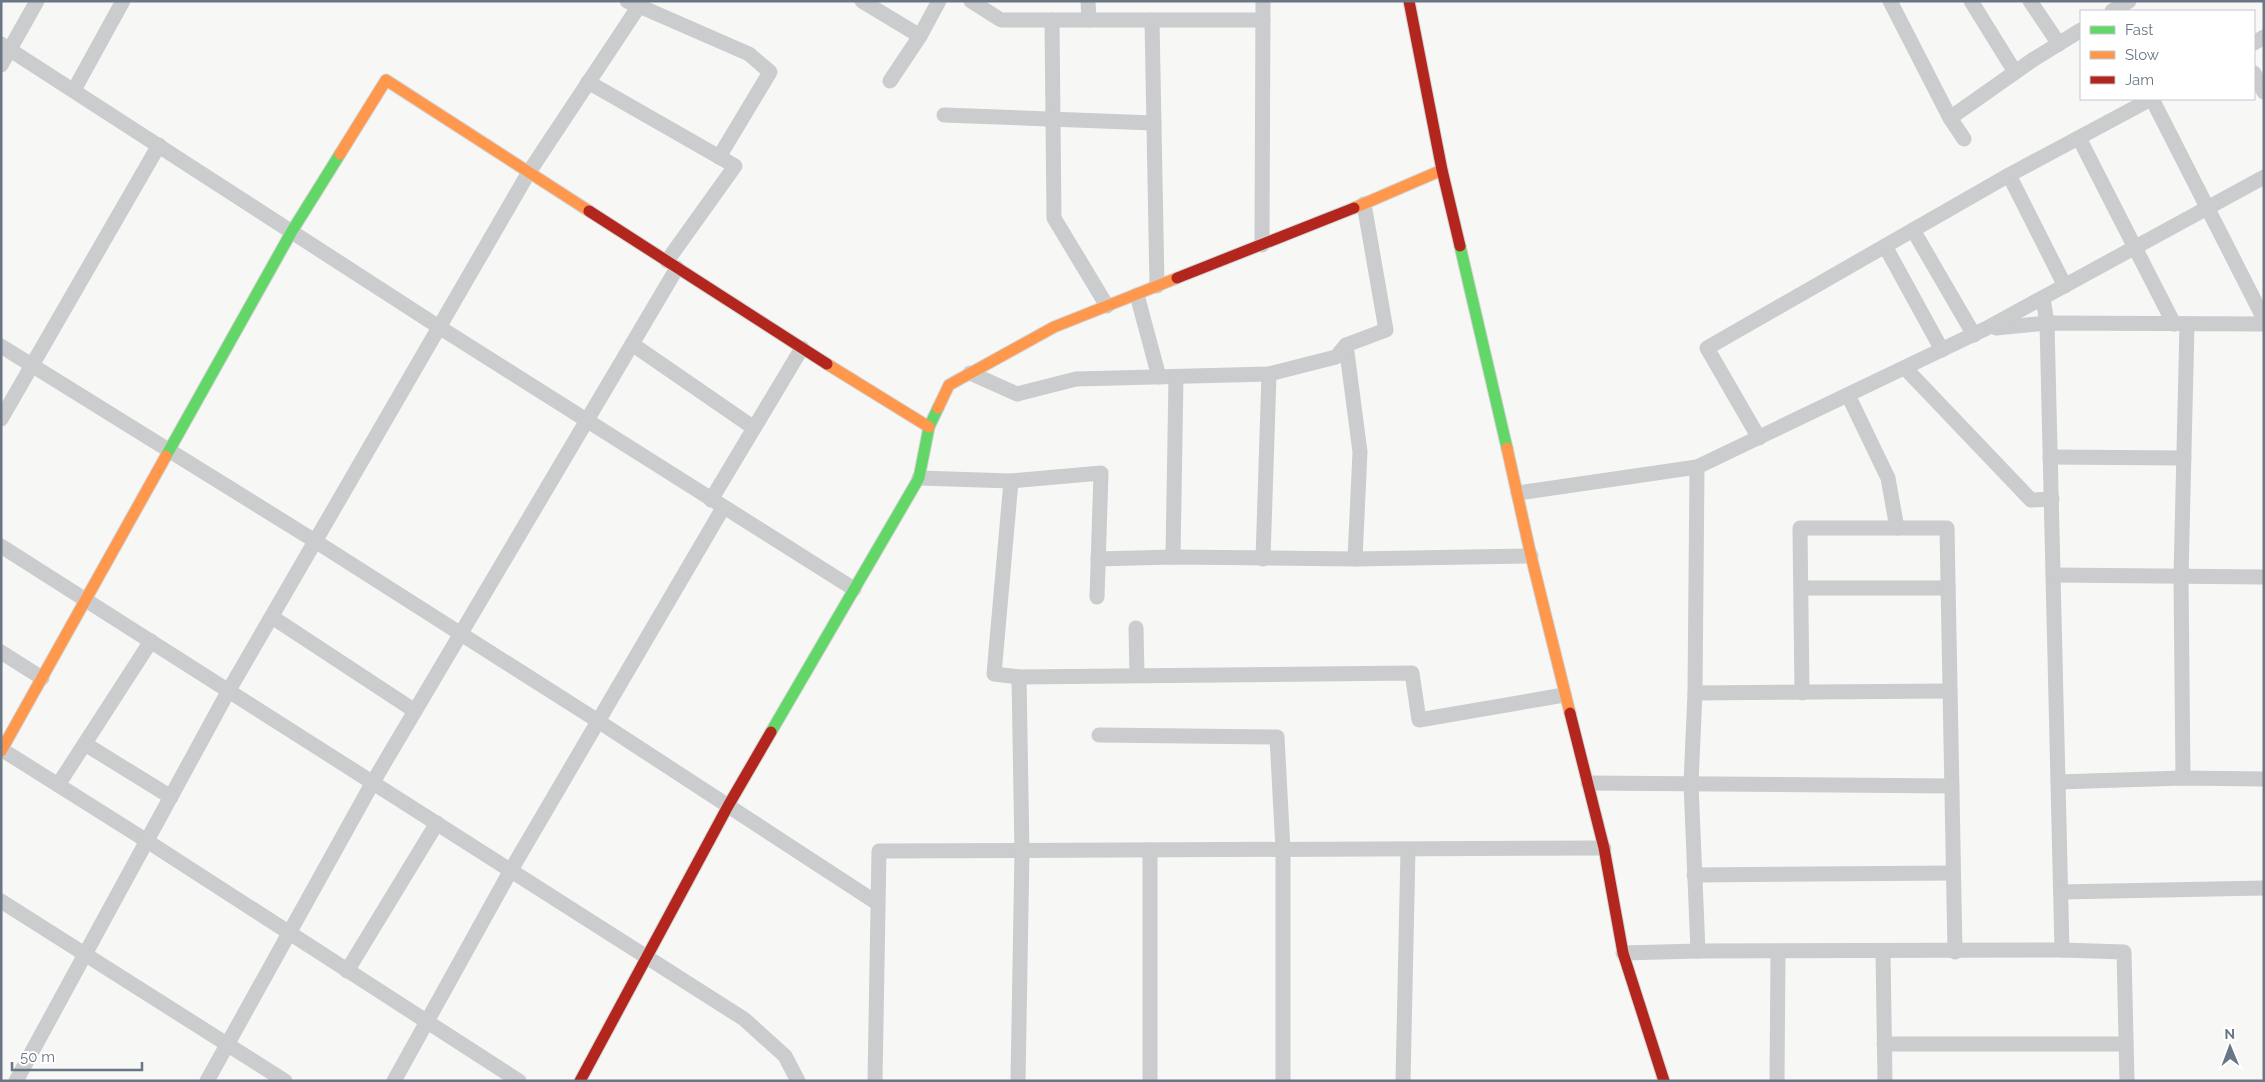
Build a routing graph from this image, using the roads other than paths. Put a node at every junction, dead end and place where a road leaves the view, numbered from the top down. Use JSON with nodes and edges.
{"nodes":[{"id":1,"x":38,"y":1,"type":"edge"},
{"id":2,"x":862,"y":1,"type":"edge"},
{"id":3,"x":939,"y":1,"type":"edge"},
{"id":4,"x":971,"y":1,"type":"edge"},
{"id":5,"x":1088,"y":1,"type":"edge"},
{"id":6,"x":1262,"y":1,"type":"edge"},
{"id":7,"x":1410,"y":1,"type":"edge"},
{"id":8,"x":1890,"y":1,"type":"edge"},
{"id":9,"x":1971,"y":1,"type":"edge"},
{"id":10,"x":2030,"y":1,"type":"edge"},
{"id":11,"x":2129,"y":1,"type":"edge"},
{"id":12,"x":121,"y":2,"type":"edge"},
{"id":13,"x":633,"y":4,"type":"edge"},
{"id":14,"x":2114,"y":10,"type":"edge"},
{"id":15,"x":1052,"y":20,"type":"junction"},
{"id":16,"x":1089,"y":20,"type":"junction"},
{"id":17,"x":1152,"y":20,"type":"junction"},
{"id":18,"x":1262,"y":20,"type":"junction"},
{"id":19,"x":2080,"y":31,"type":"edge"},
{"id":20,"x":920,"y":36,"type":"junction"},
{"id":21,"x":2059,"y":44,"type":"junction"},
{"id":22,"x":6,"y":46,"type":"edge"},
{"id":23,"x":1,"y":65,"type":"edge"},
{"id":24,"x":2015,"y":72,"type":"junction"},
{"id":25,"x":2255,"y":75,"type":"edge"},
{"id":26,"x":890,"y":81,"type":"dead end"},
{"id":27,"x":588,"y":82,"type":"junction"},
{"id":28,"x":74,"y":90,"type":"junction"},
{"id":29,"x":2264,"y":92,"type":"edge"},
{"id":30,"x":2150,"y":100,"type":"edge"},
{"id":31,"x":2153,"y":100,"type":"edge"},
{"id":32,"x":944,"y":114,"type":"dead end"},
{"id":33,"x":1950,"y":118,"type":"junction"},
{"id":34,"x":1053,"y":119,"type":"junction"},
{"id":35,"x":1154,"y":123,"type":"junction"},
{"id":36,"x":2079,"y":138,"type":"junction"},
{"id":37,"x":1964,"y":139,"type":"dead end"},
{"id":38,"x":159,"y":145,"type":"junction"},
{"id":39,"x":719,"y":157,"type":"junction"},
{"id":40,"x":1442,"y":170,"type":"junction"},
{"id":41,"x":529,"y":172,"type":"junction"},
{"id":42,"x":2009,"y":175,"type":"junction"},
{"id":43,"x":2264,"y":177,"type":"edge"},
{"id":44,"x":1364,"y":204,"type":"junction"},
{"id":45,"x":2208,"y":207,"type":"junction"},
{"id":46,"x":1913,"y":230,"type":"junction"},
{"id":47,"x":292,"y":231,"type":"junction"},
{"id":48,"x":1262,"y":245,"type":"junction"},
{"id":49,"x":1885,"y":246,"type":"junction"},
{"id":50,"x":2136,"y":247,"type":"junction"},
{"id":51,"x":672,"y":264,"type":"junction"},
{"id":52,"x":1157,"y":286,"type":"junction"},
{"id":53,"x":2065,"y":286,"type":"junction"},
{"id":54,"x":1137,"y":295,"type":"junction"},
{"id":55,"x":2043,"y":298,"type":"junction"},
{"id":56,"x":1107,"y":306,"type":"junction"},
{"id":57,"x":2264,"y":319,"type":"edge"},
{"id":58,"x":2047,"y":322,"type":"junction"},
{"id":59,"x":2180,"y":324,"type":"junction"},
{"id":60,"x":2264,"y":324,"type":"edge"},
{"id":61,"x":439,"y":327,"type":"junction"},
{"id":62,"x":1988,"y":328,"type":"junction"},
{"id":63,"x":1974,"y":335,"type":"junction"},
{"id":64,"x":632,"y":344,"type":"junction"},
{"id":65,"x":1,"y":346,"type":"edge"},
{"id":66,"x":1346,"y":346,"type":"junction"},
{"id":67,"x":802,"y":348,"type":"junction"},
{"id":68,"x":1942,"y":350,"type":"junction"},
{"id":69,"x":32,"y":365,"type":"junction"},
{"id":70,"x":1905,"y":368,"type":"junction"},
{"id":71,"x":970,"y":372,"type":"junction"},
{"id":72,"x":1269,"y":374,"type":"junction"},
{"id":73,"x":1159,"y":377,"type":"junction"},
{"id":74,"x":1176,"y":377,"type":"junction"},
{"id":75,"x":1848,"y":395,"type":"junction"},
{"id":76,"x":1,"y":419,"type":"edge"},
{"id":77,"x":587,"y":420,"type":"junction"},
{"id":78,"x":929,"y":427,"type":"junction"},
{"id":79,"x":754,"y":428,"type":"junction"},
{"id":80,"x":1759,"y":438,"type":"junction"},
{"id":81,"x":169,"y":450,"type":"junction"},
{"id":82,"x":2050,"y":457,"type":"junction"},
{"id":83,"x":2184,"y":458,"type":"junction"},
{"id":84,"x":1697,"y":467,"type":"junction"},
{"id":85,"x":919,"y":478,"type":"junction"},
{"id":86,"x":1011,"y":481,"type":"junction"},
{"id":87,"x":1518,"y":493,"type":"junction"},
{"id":88,"x":2052,"y":500,"type":"junction"},
{"id":89,"x":717,"y":504,"type":"junction"},
{"id":90,"x":1897,"y":528,"type":"junction"},
{"id":91,"x":315,"y":541,"type":"junction"},
{"id":92,"x":1,"y":546,"type":"edge"},
{"id":93,"x":1531,"y":556,"type":"junction"},
{"id":94,"x":1172,"y":557,"type":"junction"},
{"id":95,"x":1098,"y":559,"type":"junction"},
{"id":96,"x":1263,"y":559,"type":"junction"},
{"id":97,"x":1355,"y":559,"type":"junction"},
{"id":98,"x":2053,"y":575,"type":"junction"},
{"id":99,"x":2181,"y":577,"type":"junction"},
{"id":100,"x":2264,"y":577,"type":"edge"},
{"id":101,"x":1801,"y":588,"type":"junction"},
{"id":102,"x":1948,"y":588,"type":"junction"},
{"id":103,"x":854,"y":589,"type":"junction"},
{"id":104,"x":1097,"y":597,"type":"dead end"},
{"id":105,"x":86,"y":599,"type":"junction"},
{"id":106,"x":272,"y":617,"type":"junction"},
{"id":107,"x":1136,"y":628,"type":"dead end"},
{"id":108,"x":461,"y":634,"type":"junction"},
{"id":109,"x":151,"y":641,"type":"junction"},
{"id":110,"x":1,"y":652,"type":"edge"},
{"id":111,"x":1136,"y":676,"type":"junction"},
{"id":112,"x":1019,"y":677,"type":"junction"},
{"id":113,"x":42,"y":678,"type":"junction"},
{"id":114,"x":229,"y":690,"type":"junction"},
{"id":115,"x":1950,"y":691,"type":"junction"},
{"id":116,"x":1695,"y":693,"type":"junction"},
{"id":117,"x":1802,"y":693,"type":"junction"},
{"id":118,"x":1564,"y":694,"type":"junction"},
{"id":119,"x":415,"y":711,"type":"junction"},
{"id":120,"x":598,"y":721,"type":"junction"},
{"id":121,"x":1099,"y":735,"type":"dead end"},
{"id":122,"x":85,"y":744,"type":"junction"},
{"id":123,"x":2,"y":750,"type":"edge"},
{"id":124,"x":2183,"y":778,"type":"junction"},
{"id":125,"x":2264,"y":779,"type":"edge"},
{"id":126,"x":373,"y":782,"type":"junction"},
{"id":127,"x":2058,"y":782,"type":"junction"},
{"id":128,"x":1588,"y":783,"type":"junction"},
{"id":129,"x":1691,"y":784,"type":"junction"},
{"id":130,"x":58,"y":785,"type":"junction"},
{"id":131,"x":1952,"y":786,"type":"junction"},
{"id":132,"x":171,"y":797,"type":"junction"},
{"id":133,"x":728,"y":806,"type":"junction"},
{"id":134,"x":437,"y":822,"type":"junction"},
{"id":135,"x":147,"y":841,"type":"junction"},
{"id":136,"x":1604,"y":848,"type":"junction"},
{"id":137,"x":1150,"y":850,"type":"junction"},
{"id":138,"x":1282,"y":850,"type":"junction"},
{"id":139,"x":1408,"y":850,"type":"junction"},
{"id":140,"x":1022,"y":852,"type":"junction"},
{"id":141,"x":510,"y":870,"type":"junction"},
{"id":142,"x":1953,"y":874,"type":"junction"},
{"id":143,"x":1694,"y":875,"type":"junction"},
{"id":144,"x":2264,"y":888,"type":"edge"},
{"id":145,"x":2061,"y":892,"type":"junction"},
{"id":146,"x":1,"y":901,"type":"edge"},
{"id":147,"x":877,"y":903,"type":"junction"},
{"id":148,"x":289,"y":933,"type":"junction"},
{"id":149,"x":2062,"y":950,"type":"junction"},
{"id":150,"x":1698,"y":951,"type":"junction"},
{"id":151,"x":1778,"y":952,"type":"junction"},
{"id":152,"x":1883,"y":952,"type":"junction"},
{"id":153,"x":1955,"y":952,"type":"junction"},
{"id":154,"x":85,"y":954,"type":"junction"},
{"id":155,"x":1624,"y":954,"type":"junction"},
{"id":156,"x":646,"y":957,"type":"junction"},
{"id":157,"x":347,"y":971,"type":"junction"},
{"id":158,"x":426,"y":1023,"type":"junction"},
{"id":159,"x":228,"y":1044,"type":"junction"},
{"id":160,"x":1884,"y":1044,"type":"junction"},
{"id":161,"x":2126,"y":1044,"type":"junction"},
{"id":162,"x":16,"y":1081,"type":"edge"},
{"id":163,"x":207,"y":1081,"type":"edge"},
{"id":164,"x":285,"y":1081,"type":"edge"},
{"id":165,"x":394,"y":1081,"type":"edge"},
{"id":166,"x":519,"y":1081,"type":"edge"},
{"id":167,"x":580,"y":1081,"type":"edge"},
{"id":168,"x":798,"y":1081,"type":"edge"},
{"id":169,"x":875,"y":1081,"type":"edge"},
{"id":170,"x":1018,"y":1081,"type":"edge"},
{"id":171,"x":1150,"y":1081,"type":"edge"},
{"id":172,"x":1283,"y":1081,"type":"edge"},
{"id":173,"x":1403,"y":1081,"type":"edge"},
{"id":174,"x":1664,"y":1081,"type":"edge"},
{"id":175,"x":1777,"y":1081,"type":"edge"},
{"id":176,"x":1885,"y":1081,"type":"edge"},
{"id":177,"x":2127,"y":1081,"type":"edge"}],
"edges":[{"from":1,"to":22,"type":"street"},
{"from":2,"to":20,"type":"street"},
{"from":3,"to":20,"type":"street"},
{"from":4,"to":15,"type":"street"},
{"from":5,"to":16,"type":"street"},
{"from":6,"to":18,"type":"street"},
{"from":7,"to":40,"type":"street"},
{"from":8,"to":33,"type":"street"},
{"from":9,"to":24,"type":"street"},
{"from":10,"to":21,"type":"street"},
{"from":11,"to":14,"type":"street"},
{"from":12,"to":28,"type":"street"},
{"from":13,"to":27,"type":"street"},
{"from":13,"to":39,"type":"street"},
{"from":15,"to":16,"type":"street"},
{"from":15,"to":34,"type":"street"},
{"from":16,"to":17,"type":"street"},
{"from":17,"to":18,"type":"street"},
{"from":17,"to":35,"type":"street"},
{"from":18,"to":48,"type":"street"},
{"from":19,"to":21,"type":"street"},
{"from":20,"to":26,"type":"street"},
{"from":21,"to":24,"type":"street"},
{"from":22,"to":23,"type":"street"},
{"from":22,"to":28,"type":"street"},
{"from":24,"to":33,"type":"street"},
{"from":25,"to":29,"type":"street"},
{"from":27,"to":39,"type":"street"},
{"from":27,"to":41,"type":"street"},
{"from":28,"to":38,"type":"street"},
{"from":30,"to":36,"type":"street"},
{"from":31,"to":45,"type":"street"},
{"from":32,"to":34,"type":"street"},
{"from":33,"to":37,"type":"street"},
{"from":34,"to":35,"type":"street"},
{"from":34,"to":56,"type":"street"},
{"from":35,"to":52,"type":"street"},
{"from":36,"to":42,"type":"street"},
{"from":36,"to":50,"type":"street"},
{"from":38,"to":47,"type":"street"},
{"from":38,"to":69,"type":"street"},
{"from":39,"to":51,"type":"street"},
{"from":40,"to":44,"type":"street"},
{"from":40,"to":87,"type":"street"},
{"from":41,"to":47,"type":"street"},
{"from":41,"to":51,"type":"street"},
{"from":41,"to":61,"type":"street"},
{"from":42,"to":46,"type":"street"},
{"from":42,"to":53,"type":"street"},
{"from":43,"to":45,"type":"street"},
{"from":44,"to":48,"type":"street"},
{"from":44,"to":66,"type":"street"},
{"from":45,"to":50,"type":"street"},
{"from":45,"to":57,"type":"street"},
{"from":46,"to":49,"type":"street"},
{"from":46,"to":63,"type":"street"},
{"from":47,"to":61,"type":"street"},
{"from":47,"to":81,"type":"street"},
{"from":48,"to":52,"type":"street"},
{"from":49,"to":68,"type":"street"},
{"from":49,"to":80,"type":"street"},
{"from":50,"to":53,"type":"street"},
{"from":50,"to":59,"type":"street"},
{"from":51,"to":64,"type":"street"},
{"from":51,"to":67,"type":"street"},
{"from":52,"to":54,"type":"street"},
{"from":53,"to":55,"type":"street"},
{"from":54,"to":56,"type":"street"},
{"from":54,"to":73,"type":"street"},
{"from":55,"to":58,"type":"street"},
{"from":55,"to":62,"type":"street"},
{"from":56,"to":71,"type":"street"},
{"from":58,"to":59,"type":"street"},
{"from":58,"to":62,"type":"street"},
{"from":58,"to":82,"type":"street"},
{"from":59,"to":60,"type":"street"},
{"from":59,"to":83,"type":"street"},
{"from":61,"to":77,"type":"street"},
{"from":61,"to":91,"type":"street"},
{"from":62,"to":63,"type":"street"},
{"from":63,"to":68,"type":"street"},
{"from":64,"to":77,"type":"street"},
{"from":64,"to":79,"type":"street"},
{"from":65,"to":69,"type":"street"},
{"from":66,"to":72,"type":"street"},
{"from":66,"to":97,"type":"street"},
{"from":67,"to":78,"type":"street"},
{"from":67,"to":79,"type":"street"},
{"from":68,"to":70,"type":"street"},
{"from":69,"to":76,"type":"street"},
{"from":69,"to":81,"type":"street"},
{"from":70,"to":75,"type":"street"},
{"from":70,"to":88,"type":"street"},
{"from":71,"to":73,"type":"street"},
{"from":71,"to":78,"type":"street"},
{"from":72,"to":74,"type":"street"},
{"from":72,"to":96,"type":"street"},
{"from":73,"to":74,"type":"street"},
{"from":74,"to":94,"type":"street"},
{"from":75,"to":80,"type":"street"},
{"from":75,"to":90,"type":"street"},
{"from":77,"to":89,"type":"street"},
{"from":77,"to":108,"type":"street"},
{"from":78,"to":85,"type":"street"},
{"from":79,"to":89,"type":"street"},
{"from":80,"to":84,"type":"street"},
{"from":81,"to":91,"type":"street"},
{"from":81,"to":105,"type":"street"},
{"from":82,"to":83,"type":"street"},
{"from":82,"to":88,"type":"street"},
{"from":83,"to":99,"type":"street"},
{"from":84,"to":87,"type":"street"},
{"from":84,"to":116,"type":"street"},
{"from":85,"to":86,"type":"street"},
{"from":85,"to":103,"type":"street"},
{"from":86,"to":95,"type":"street"},
{"from":86,"to":112,"type":"street"},
{"from":87,"to":93,"type":"street"},
{"from":88,"to":98,"type":"street"},
{"from":89,"to":103,"type":"street"},
{"from":89,"to":120,"type":"street"},
{"from":90,"to":101,"type":"street"},
{"from":90,"to":102,"type":"street"},
{"from":91,"to":106,"type":"street"},
{"from":91,"to":108,"type":"street"},
{"from":92,"to":105,"type":"street"},
{"from":93,"to":97,"type":"street"},
{"from":93,"to":118,"type":"street"},
{"from":94,"to":95,"type":"street"},
{"from":94,"to":96,"type":"street"},
{"from":95,"to":104,"type":"street"},
{"from":96,"to":97,"type":"street"},
{"from":98,"to":99,"type":"street"},
{"from":98,"to":127,"type":"street"},
{"from":99,"to":100,"type":"street"},
{"from":99,"to":124,"type":"street"},
{"from":101,"to":102,"type":"street"},
{"from":101,"to":117,"type":"street"},
{"from":102,"to":115,"type":"street"},
{"from":103,"to":133,"type":"street"},
{"from":105,"to":109,"type":"street"},
{"from":105,"to":113,"type":"street"},
{"from":106,"to":114,"type":"street"},
{"from":106,"to":119,"type":"street"},
{"from":107,"to":111,"type":"street"},
{"from":108,"to":119,"type":"street"},
{"from":108,"to":120,"type":"street"},
{"from":109,"to":114,"type":"street"},
{"from":109,"to":122,"type":"street"},
{"from":110,"to":113,"type":"street"},
{"from":111,"to":112,"type":"street"},
{"from":111,"to":118,"type":"street"},
{"from":112,"to":140,"type":"street"},
{"from":113,"to":123,"type":"street"},
{"from":114,"to":126,"type":"street"},
{"from":114,"to":132,"type":"street"},
{"from":115,"to":117,"type":"street"},
{"from":115,"to":131,"type":"street"},
{"from":116,"to":117,"type":"street"},
{"from":116,"to":129,"type":"street"},
{"from":118,"to":128,"type":"street"},
{"from":119,"to":126,"type":"street"},
{"from":120,"to":133,"type":"street"},
{"from":120,"to":141,"type":"street"},
{"from":121,"to":138,"type":"street"},
{"from":122,"to":130,"type":"street"},
{"from":122,"to":132,"type":"street"},
{"from":123,"to":130,"type":"street"},
{"from":124,"to":125,"type":"street"},
{"from":124,"to":127,"type":"street"},
{"from":126,"to":134,"type":"street"},
{"from":126,"to":148,"type":"street"},
{"from":127,"to":145,"type":"street"},
{"from":128,"to":129,"type":"street"},
{"from":128,"to":136,"type":"street"},
{"from":129,"to":131,"type":"street"},
{"from":129,"to":143,"type":"street"},
{"from":130,"to":135,"type":"street"},
{"from":131,"to":142,"type":"street"},
{"from":132,"to":135,"type":"street"},
{"from":133,"to":147,"type":"street"},
{"from":133,"to":156,"type":"street"},
{"from":134,"to":141,"type":"street"},
{"from":134,"to":157,"type":"street"},
{"from":135,"to":148,"type":"street"},
{"from":135,"to":154,"type":"street"},
{"from":136,"to":139,"type":"street"},
{"from":136,"to":155,"type":"street"},
{"from":137,"to":138,"type":"street"},
{"from":137,"to":140,"type":"street"},
{"from":137,"to":171,"type":"street"},
{"from":138,"to":139,"type":"street"},
{"from":138,"to":172,"type":"street"},
{"from":139,"to":173,"type":"street"},
{"from":140,"to":147,"type":"street"},
{"from":140,"to":170,"type":"street"},
{"from":141,"to":156,"type":"street"},
{"from":141,"to":158,"type":"street"},
{"from":142,"to":143,"type":"street"},
{"from":142,"to":153,"type":"street"},
{"from":143,"to":150,"type":"street"},
{"from":144,"to":145,"type":"street"},
{"from":145,"to":149,"type":"street"},
{"from":146,"to":154,"type":"street"},
{"from":147,"to":169,"type":"street"},
{"from":148,"to":157,"type":"street"},
{"from":148,"to":159,"type":"street"},
{"from":149,"to":153,"type":"street"},
{"from":149,"to":161,"type":"street"},
{"from":150,"to":151,"type":"street"},
{"from":150,"to":155,"type":"street"},
{"from":151,"to":152,"type":"street"},
{"from":151,"to":175,"type":"street"},
{"from":152,"to":153,"type":"street"},
{"from":152,"to":160,"type":"street"},
{"from":154,"to":159,"type":"street"},
{"from":154,"to":162,"type":"street"},
{"from":155,"to":174,"type":"street"},
{"from":156,"to":167,"type":"street"},
{"from":156,"to":168,"type":"street"},
{"from":157,"to":158,"type":"street"},
{"from":158,"to":165,"type":"street"},
{"from":158,"to":166,"type":"street"},
{"from":159,"to":163,"type":"street"},
{"from":159,"to":164,"type":"street"},
{"from":160,"to":161,"type":"street"},
{"from":160,"to":176,"type":"street"},
{"from":161,"to":177,"type":"street"}]}
